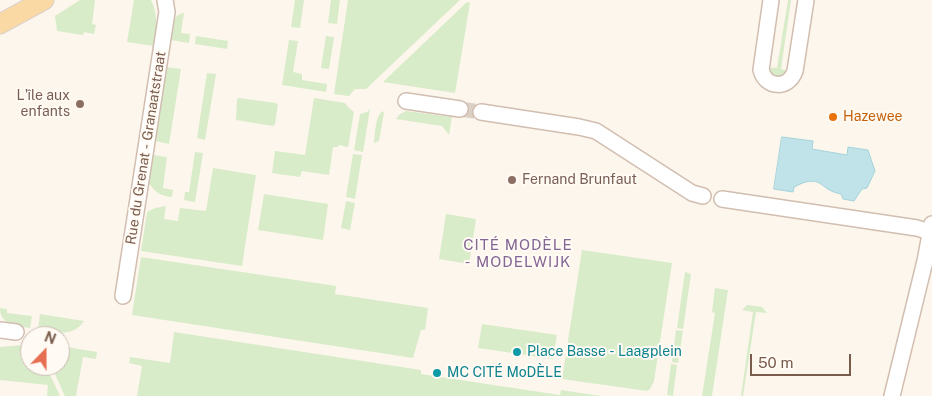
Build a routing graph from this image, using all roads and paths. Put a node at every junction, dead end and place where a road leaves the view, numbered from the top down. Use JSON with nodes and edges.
{"nodes":[{"id":1,"x":44,"y":0,"type":"edge"},
{"id":2,"x":165,"y":0,"type":"edge"},
{"id":3,"x":770,"y":0,"type":"edge"},
{"id":4,"x":806,"y":0,"type":"edge"},
{"id":5,"x":0,"y":24,"type":"edge"},
{"id":6,"x":406,"y":101,"type":"dead end"},
{"id":7,"x":460,"y":109,"type":"tunnel mouth"},
{"id":8,"x":481,"y":112,"type":"tunnel mouth"},
{"id":9,"x":703,"y":196,"type":"dead end"},
{"id":10,"x":722,"y":199,"type":"dead end"},
{"id":11,"x":931,"y":229,"type":"edge"},
{"id":12,"x":123,"y":296,"type":"dead end"},
{"id":13,"x":0,"y":330,"type":"edge"},
{"id":14,"x":16,"y":332,"type":"dead end"},
{"id":15,"x":892,"y":396,"type":"edge"}],
"edges":[{"from":1,"to":5,"type":"main road"},
{"from":2,"to":12,"type":"street","name":"Rue du Grenat - Granaatstraat"},
{"from":3,"to":4,"type":"street"},
{"from":6,"to":7,"type":"street"},
{"from":8,"to":9,"type":"street"},
{"from":10,"to":11,"type":"street"},
{"from":11,"to":15,"type":"street"},
{"from":13,"to":14,"type":"street"}]}
